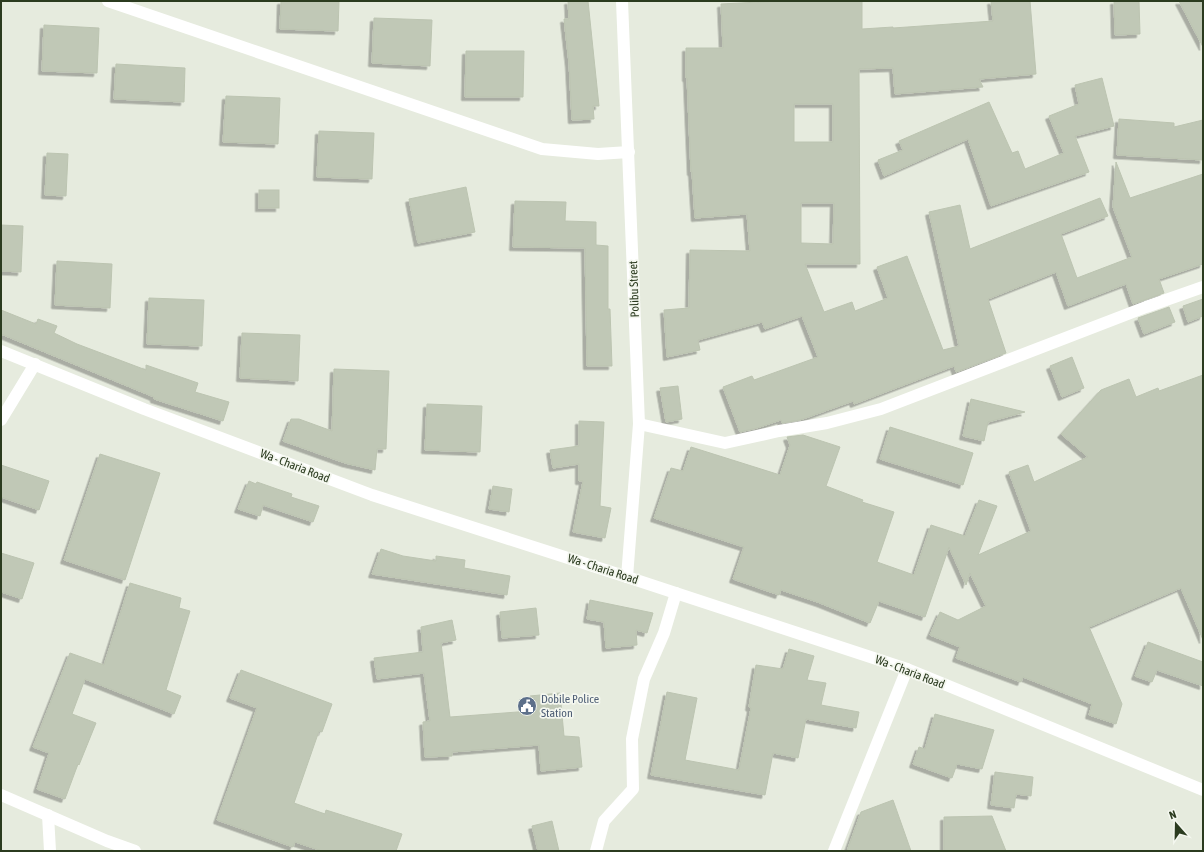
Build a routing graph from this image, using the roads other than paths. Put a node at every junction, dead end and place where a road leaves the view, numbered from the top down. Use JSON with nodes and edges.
{"nodes":[{"id":1,"x":108,"y":1,"type":"edge"},
{"id":2,"x":622,"y":1,"type":"edge"},
{"id":3,"x":629,"y":152,"type":"junction"},
{"id":4,"x":1203,"y":287,"type":"edge"},
{"id":5,"x":1,"y":350,"type":"edge"},
{"id":6,"x":35,"y":364,"type":"junction"},
{"id":7,"x":1,"y":420,"type":"edge"},
{"id":8,"x":639,"y":424,"type":"junction"},
{"id":9,"x":627,"y":577,"type":"junction"},
{"id":10,"x":676,"y":592,"type":"junction"},
{"id":11,"x":907,"y":669,"type":"junction"},
{"id":12,"x":1203,"y":790,"type":"edge"},
{"id":13,"x":1,"y":795,"type":"edge"},
{"id":14,"x":48,"y":815,"type":"junction"},
{"id":15,"x":50,"y":851,"type":"edge"},
{"id":16,"x":135,"y":851,"type":"edge"},
{"id":17,"x":596,"y":851,"type":"edge"},
{"id":18,"x":834,"y":851,"type":"edge"}],
"edges":[{"from":1,"to":3,"type":"street"},
{"from":2,"to":3,"type":"street","name":"Polibu Street"},
{"from":3,"to":8,"type":"street","name":"Polibu Street"},
{"from":4,"to":8,"type":"street"},
{"from":5,"to":6,"type":"street","name":"Wa - Charia Road"},
{"from":6,"to":7,"type":"street"},
{"from":6,"to":9,"type":"street","name":"Wa - Charia Road"},
{"from":8,"to":9,"type":"street","name":"Polibu Street"},
{"from":9,"to":10,"type":"street","name":"Wa - Charia Road"},
{"from":10,"to":11,"type":"street","name":"Wa - Charia Road"},
{"from":10,"to":17,"type":"street"},
{"from":11,"to":12,"type":"street","name":"Wa - Charia Road"},
{"from":11,"to":18,"type":"street"},
{"from":13,"to":14,"type":"street"},
{"from":14,"to":15,"type":"street"},
{"from":14,"to":16,"type":"street"}]}
